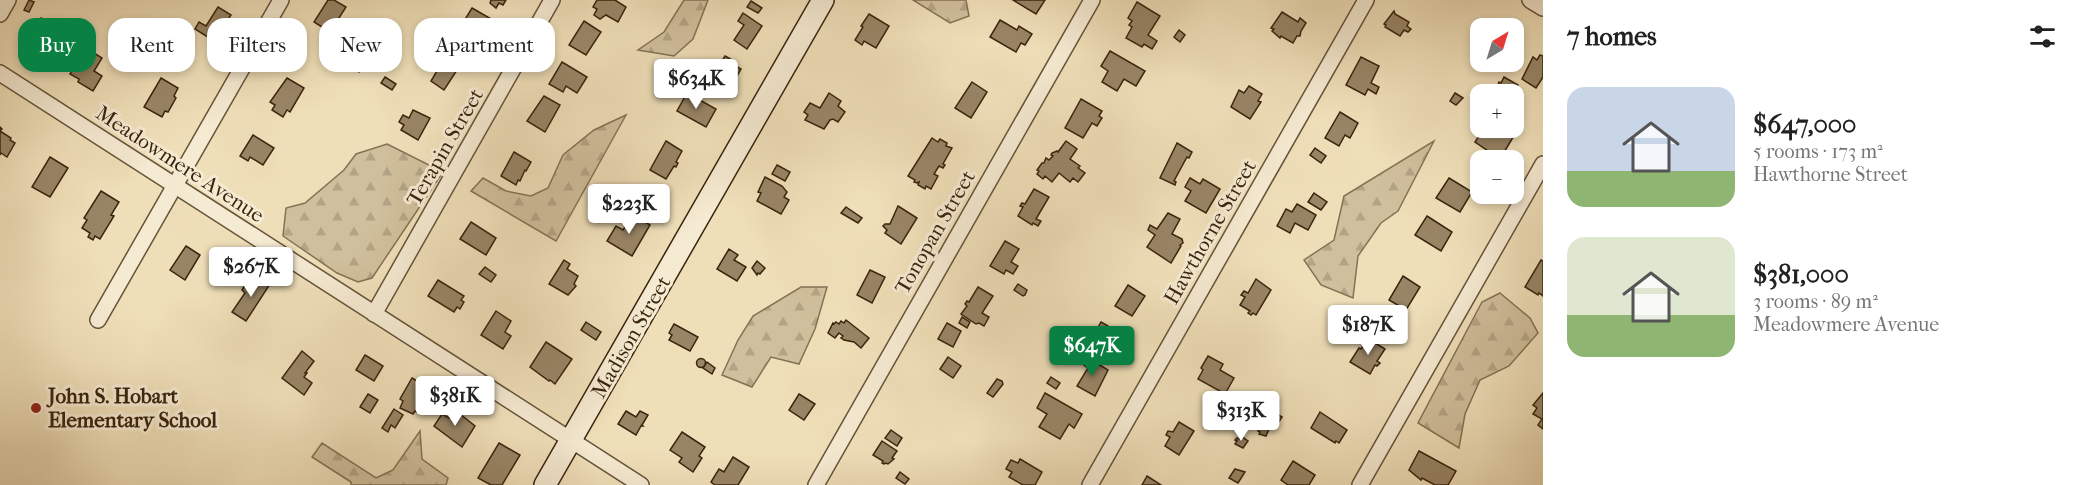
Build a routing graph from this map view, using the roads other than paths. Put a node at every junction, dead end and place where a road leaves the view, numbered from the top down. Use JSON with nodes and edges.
{"nodes":[{"id":1,"x":8,"y":0,"type":"edge"},
{"id":2,"x":281,"y":0,"type":"edge"},
{"id":3,"x":552,"y":0,"type":"edge"},
{"id":4,"x":823,"y":0,"type":"edge"},
{"id":5,"x":1092,"y":0,"type":"edge"},
{"id":6,"x":1366,"y":0,"type":"edge"},
{"id":7,"x":1530,"y":0,"type":"edge"},
{"id":8,"x":1543,"y":8,"type":"edge"},
{"id":9,"x":0,"y":14,"type":"edge"},
{"id":10,"x":0,"y":73,"type":"edge"},
{"id":11,"x":1543,"y":164,"type":"edge"},
{"id":12,"x":176,"y":186,"type":"junction"},
{"id":13,"x":374,"y":314,"type":"junction"},
{"id":14,"x":98,"y":320,"type":"dead end"},
{"id":15,"x":572,"y":440,"type":"junction"},
{"id":16,"x":545,"y":485,"type":"edge"},
{"id":17,"x":641,"y":485,"type":"edge"},
{"id":18,"x":816,"y":485,"type":"edge"},
{"id":19,"x":1090,"y":485,"type":"edge"},
{"id":20,"x":1360,"y":485,"type":"edge"}],
"edges":[{"from":1,"to":9,"type":"street"},
{"from":2,"to":12,"type":"street"},
{"from":3,"to":13,"type":"street","name":"Terapin Street"},
{"from":4,"to":15,"type":"street","name":"Madison Street"},
{"from":5,"to":18,"type":"street","name":"Tonopan Street"},
{"from":6,"to":19,"type":"street","name":"Hawthorne Street"},
{"from":7,"to":8,"type":"street"},
{"from":10,"to":12,"type":"street","name":"Meadowmere Avenue"},
{"from":11,"to":20,"type":"street"},
{"from":12,"to":13,"type":"street","name":"Meadowmere Avenue"},
{"from":12,"to":14,"type":"street"},
{"from":13,"to":15,"type":"street","name":"Meadowmere Avenue"},
{"from":15,"to":16,"type":"street","name":"Madison Street"},
{"from":15,"to":17,"type":"street","name":"Meadowmere Avenue"}]}
